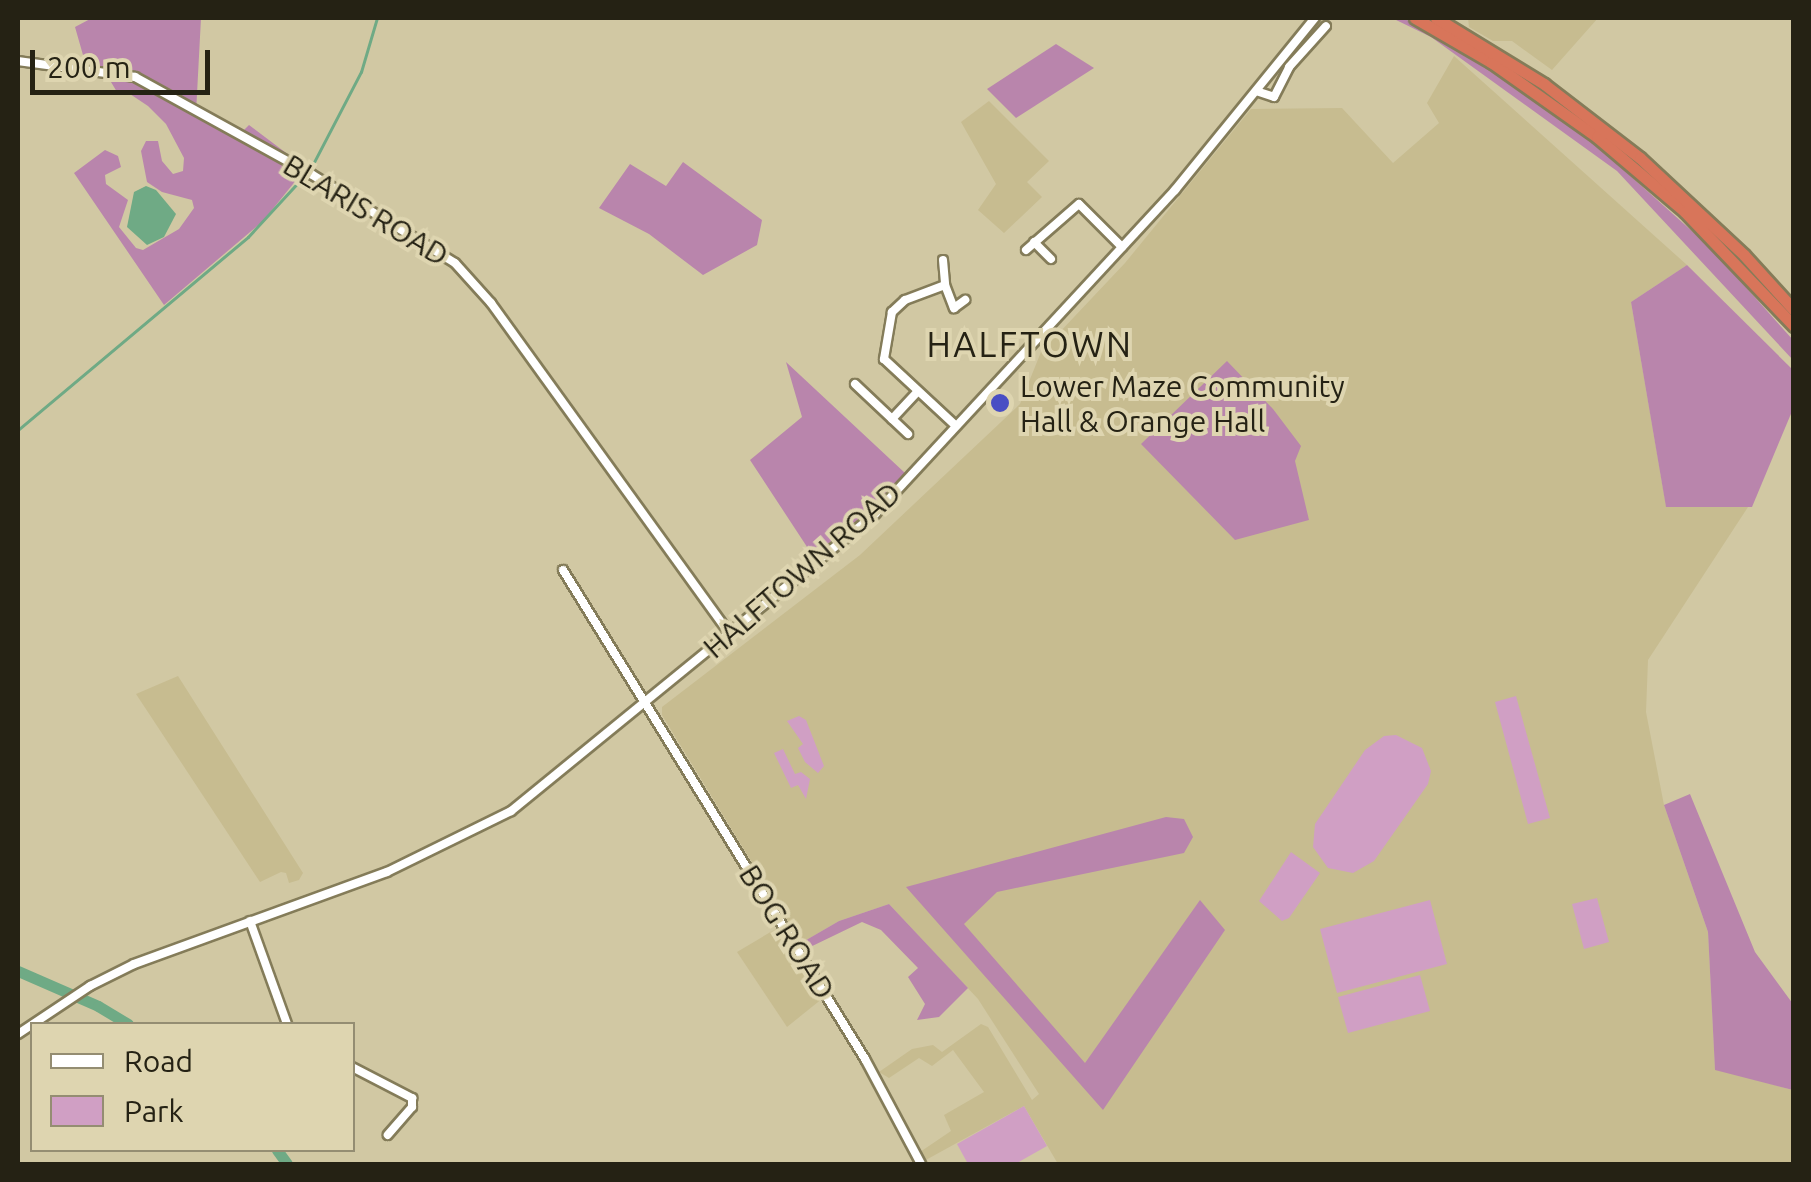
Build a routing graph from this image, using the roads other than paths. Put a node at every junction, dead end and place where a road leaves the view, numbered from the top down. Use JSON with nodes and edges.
{"nodes":[{"id":1,"x":1315,"y":18,"type":"edge"},
{"id":2,"x":1416,"y":18,"type":"edge"},
{"id":3,"x":1436,"y":18,"type":"edge"},
{"id":4,"x":1326,"y":26,"type":"dead end"},
{"id":5,"x":18,"y":61,"type":"edge"},
{"id":6,"x":1256,"y":91,"type":"junction"},
{"id":7,"x":1034,"y":242,"type":"junction"},
{"id":8,"x":1122,"y":247,"type":"junction"},
{"id":9,"x":1026,"y":250,"type":"dead end"},
{"id":10,"x":944,"y":260,"type":"dead end"},
{"id":11,"x":1051,"y":260,"type":"dead end"},
{"id":12,"x":945,"y":286,"type":"junction"},
{"id":13,"x":966,"y":300,"type":"dead end"},
{"id":14,"x":1794,"y":310,"type":"edge"},
{"id":15,"x":1794,"y":326,"type":"edge"},
{"id":16,"x":855,"y":384,"type":"dead end"},
{"id":17,"x":918,"y":391,"type":"junction"},
{"id":18,"x":892,"y":419,"type":"junction"},
{"id":19,"x":956,"y":426,"type":"junction"},
{"id":20,"x":908,"y":434,"type":"dead end"},
{"id":21,"x":563,"y":570,"type":"dead end"},
{"id":22,"x":730,"y":634,"type":"junction"},
{"id":23,"x":644,"y":702,"type":"junction"},
{"id":24,"x":250,"y":921,"type":"junction"},
{"id":25,"x":36,"y":1022,"type":"edge"},
{"id":26,"x":287,"y":1022,"type":"edge"},
{"id":27,"x":355,"y":1070,"type":"edge"},
{"id":28,"x":388,"y":1135,"type":"dead end"},
{"id":29,"x":922,"y":1164,"type":"edge"}],
"edges":[{"from":1,"to":6,"type":"street","name":"HALFTOWN ROAD"},
{"from":2,"to":15,"type":"highway"},
{"from":3,"to":14,"type":"highway"},
{"from":4,"to":6,"type":"street","name":"HALFTOWN ROAD"},
{"from":5,"to":22,"type":"street","name":"BLARIS ROAD"},
{"from":6,"to":8,"type":"street","name":"HALFTOWN ROAD"},
{"from":7,"to":8,"type":"street"},
{"from":7,"to":9,"type":"street"},
{"from":7,"to":11,"type":"street"},
{"from":8,"to":19,"type":"street","name":"HALFTOWN ROAD"},
{"from":10,"to":12,"type":"street"},
{"from":12,"to":13,"type":"street"},
{"from":12,"to":17,"type":"street"},
{"from":16,"to":18,"type":"street"},
{"from":17,"to":18,"type":"street"},
{"from":17,"to":19,"type":"street"},
{"from":18,"to":20,"type":"street"},
{"from":19,"to":22,"type":"street","name":"HALFTOWN ROAD"},
{"from":21,"to":23,"type":"street","name":"BOG ROAD"},
{"from":22,"to":23,"type":"street","name":"HALFTOWN ROAD"},
{"from":23,"to":24,"type":"street","name":"HALFTOWN ROAD"},
{"from":23,"to":29,"type":"street","name":"BOG ROAD"},
{"from":24,"to":25,"type":"street","name":"HALFTOWN ROAD"},
{"from":24,"to":26,"type":"street"},
{"from":27,"to":28,"type":"street"}]}
